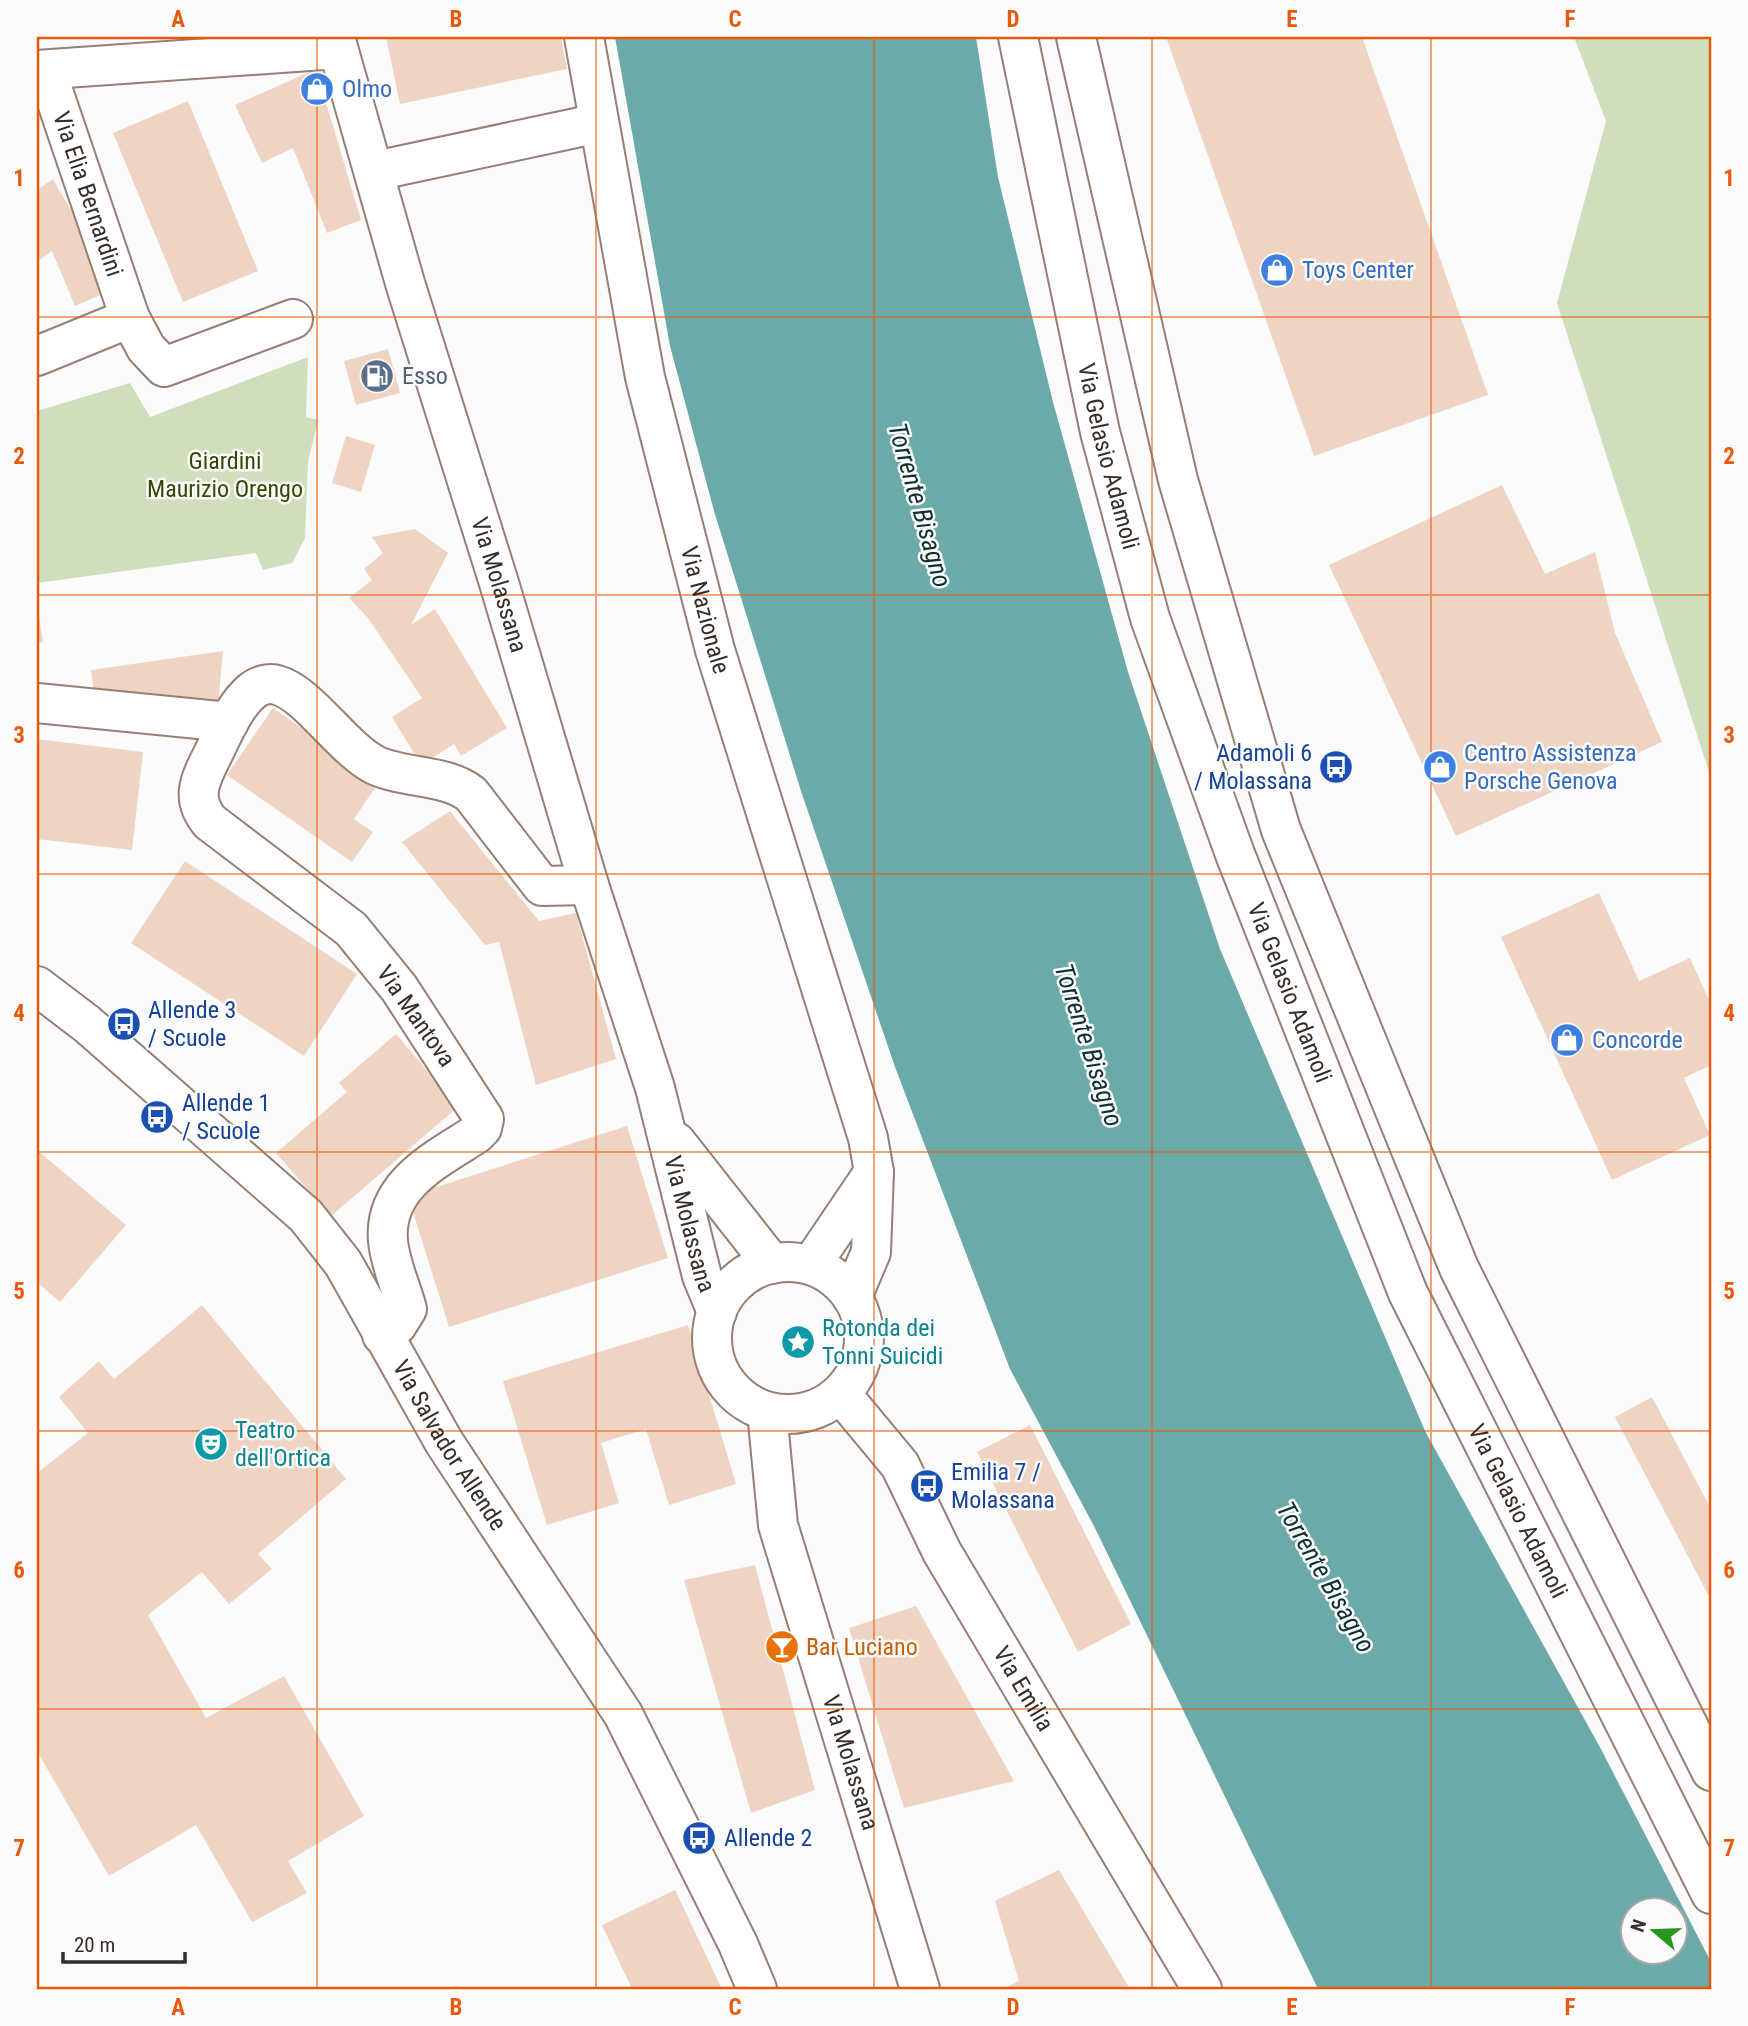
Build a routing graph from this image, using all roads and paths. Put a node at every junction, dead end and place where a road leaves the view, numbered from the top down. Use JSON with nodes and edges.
{"nodes":[{"id":1,"x":584,"y":37,"type":"edge"},
{"id":2,"x":1018,"y":37,"type":"edge"},
{"id":3,"x":1076,"y":37,"type":"edge"},
{"id":4,"x":337,"y":43,"type":"edge"},
{"id":5,"x":41,"y":70,"type":"edge"},
{"id":6,"x":599,"y":123,"type":"junction"},
{"id":7,"x":375,"y":171,"type":"junction"},
{"id":8,"x":130,"y":318,"type":"junction"},
{"id":9,"x":293,"y":318,"type":"dead end"},
{"id":10,"x":37,"y":356,"type":"edge"},
{"id":11,"x":37,"y":703,"type":"edge"},
{"id":12,"x":229,"y":722,"type":"junction"},
{"id":13,"x":589,"y":885,"type":"junction"},
{"id":14,"x":37,"y":986,"type":"edge"},
{"id":15,"x":668,"y":1132,"type":"junction"},
{"id":16,"x":874,"y":1172,"type":"junction"},
{"id":17,"x":772,"y":1264,"type":"junction"},
{"id":18,"x":811,"y":1265,"type":"junction"},
{"id":19,"x":852,"y":1297,"type":"junction"},
{"id":20,"x":717,"y":1312,"type":"junction"},
{"id":21,"x":382,"y":1335,"type":"junction"},
{"id":22,"x":841,"y":1394,"type":"junction"},
{"id":23,"x":767,"y":1412,"type":"junction"},
{"id":24,"x":1711,"y":1771,"type":"edge"},
{"id":25,"x":1711,"y":1894,"type":"edge"},
{"id":26,"x":757,"y":1989,"type":"edge"},
{"id":27,"x":920,"y":1989,"type":"edge"},
{"id":28,"x":1202,"y":1989,"type":"edge"}],
"edges":[{"from":1,"to":6,"type":"main road","name":"Via Nazionale"},
{"from":2,"to":25,"type":"main road","name":"Via Gelasio Adamoli"},
{"from":3,"to":24,"type":"main road","name":"Via Gelasio Adamoli"},
{"from":4,"to":5,"type":"main road","name":"Via Elia Bernardini"},
{"from":4,"to":7,"type":"main road","name":"Via Molassana"},
{"from":5,"to":8,"type":"main road","name":"Via Elia Bernardini"},
{"from":6,"to":7,"type":"main road"},
{"from":6,"to":16,"type":"main road","name":"Via Nazionale"},
{"from":7,"to":13,"type":"main road","name":"Via Molassana"},
{"from":8,"to":9,"type":"main road","name":"Via Elia Bernardini"},
{"from":8,"to":10,"type":"main road"},
{"from":11,"to":12,"type":"main road"},
{"from":12,"to":13,"type":"main road","name":"Via Mantova"},
{"from":12,"to":21,"type":"main road","name":"Via Mantova"},
{"from":13,"to":15,"type":"main road","name":"Via Molassana"},
{"from":14,"to":21,"type":"main road","name":"Via Salvador Allende"},
{"from":15,"to":17,"type":"main road","name":"Via Molassana"},
{"from":15,"to":20,"type":"main road","name":"Via Molassana"},
{"from":16,"to":18,"type":"main road"},
{"from":16,"to":19,"type":"main road","name":"Via Nazionale"},
{"from":17,"to":18,"type":"main road"},
{"from":17,"to":20,"type":"main road"},
{"from":18,"to":19,"type":"main road"},
{"from":19,"to":22,"type":"main road"},
{"from":20,"to":23,"type":"main road"},
{"from":21,"to":26,"type":"main road","name":"Via Salvador Allende"},
{"from":22,"to":23,"type":"main road"},
{"from":22,"to":28,"type":"main road","name":"Via Emilia"},
{"from":23,"to":27,"type":"main road","name":"Via Molassana"}]}
